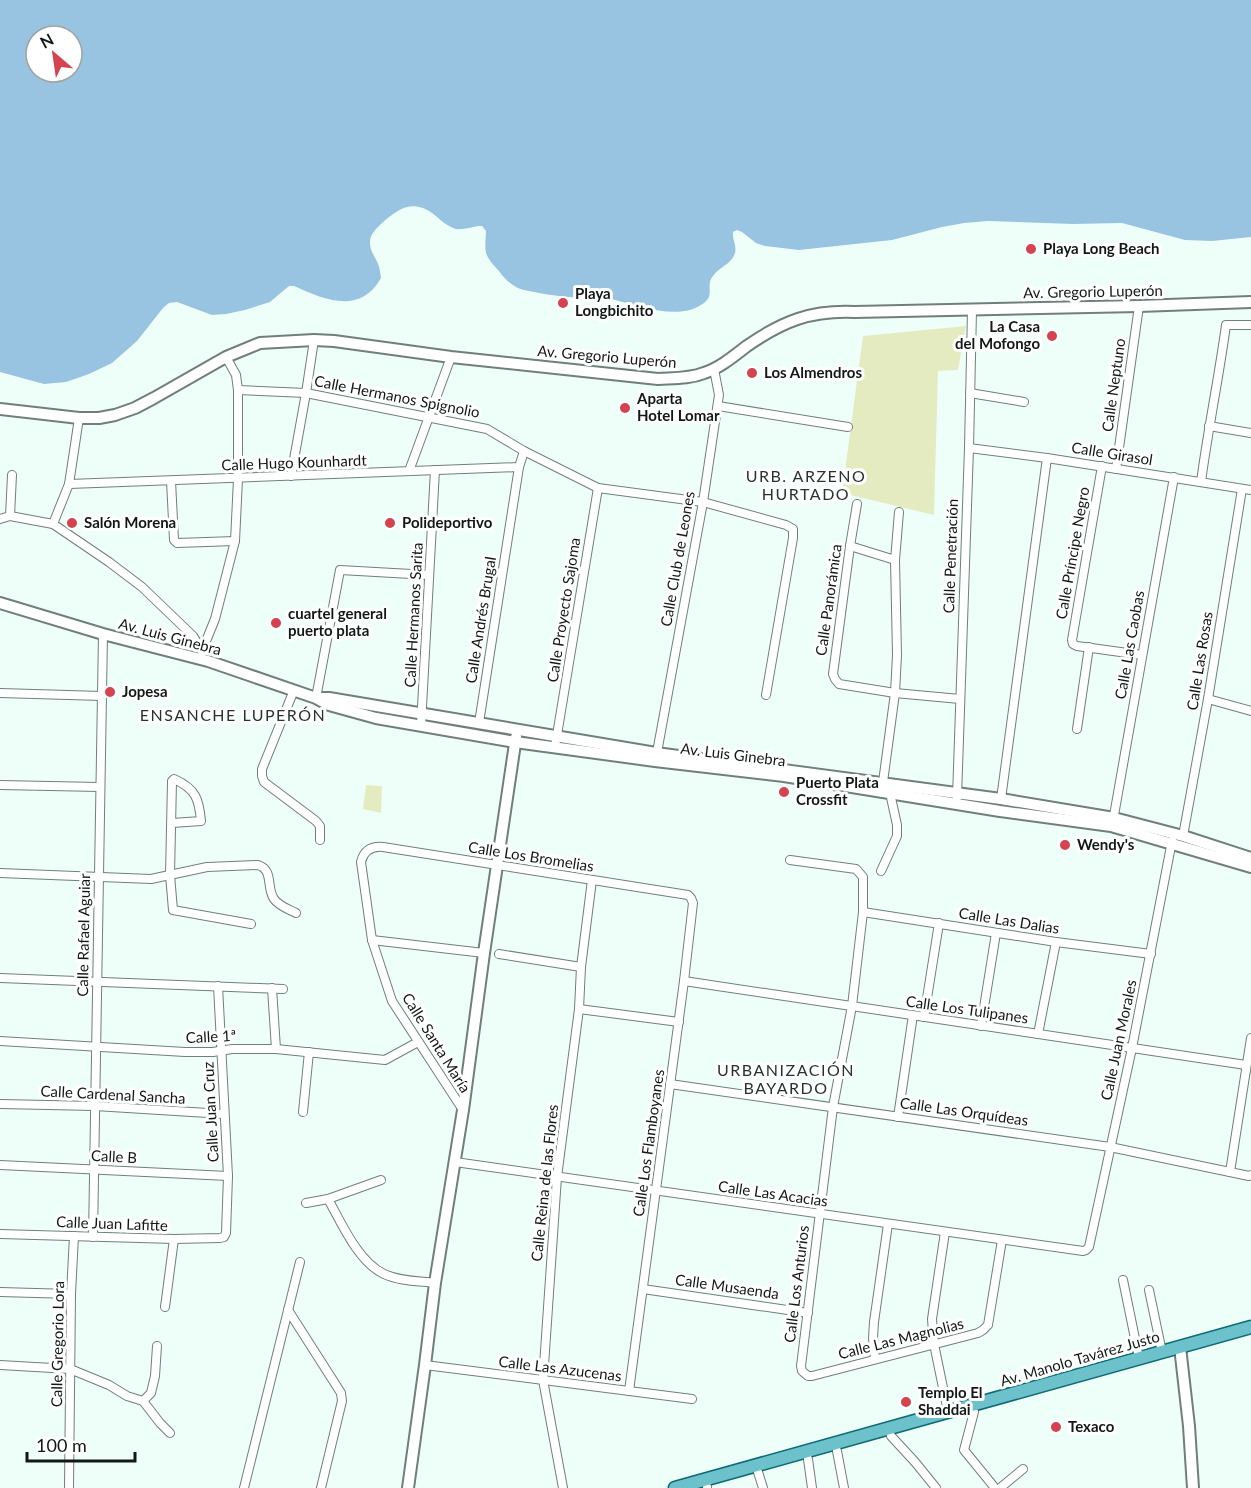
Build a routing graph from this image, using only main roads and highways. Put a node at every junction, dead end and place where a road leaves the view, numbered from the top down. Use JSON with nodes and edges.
{"nodes":[{"id":1,"x":1251,"y":1327,"type":"edge"},
{"id":2,"x":1251,"y":1335,"type":"edge"},
{"id":3,"x":1180,"y":1351,"type":"junction"},
{"id":4,"x":675,"y":1488,"type":"edge"},
{"id":5,"x":705,"y":1488,"type":"edge"}],
"edges":[{"from":1,"to":3,"type":"main road","name":"Av. Manolo Tavárez Justo"},
{"from":2,"to":3,"type":"main road","name":"Av. Manolo Tavárez Justo"},
{"from":3,"to":4,"type":"main road","name":"Av. Manolo Tavárez Justo"},
{"from":3,"to":5,"type":"main road","name":"Av. Manolo Tavárez Justo"}]}
